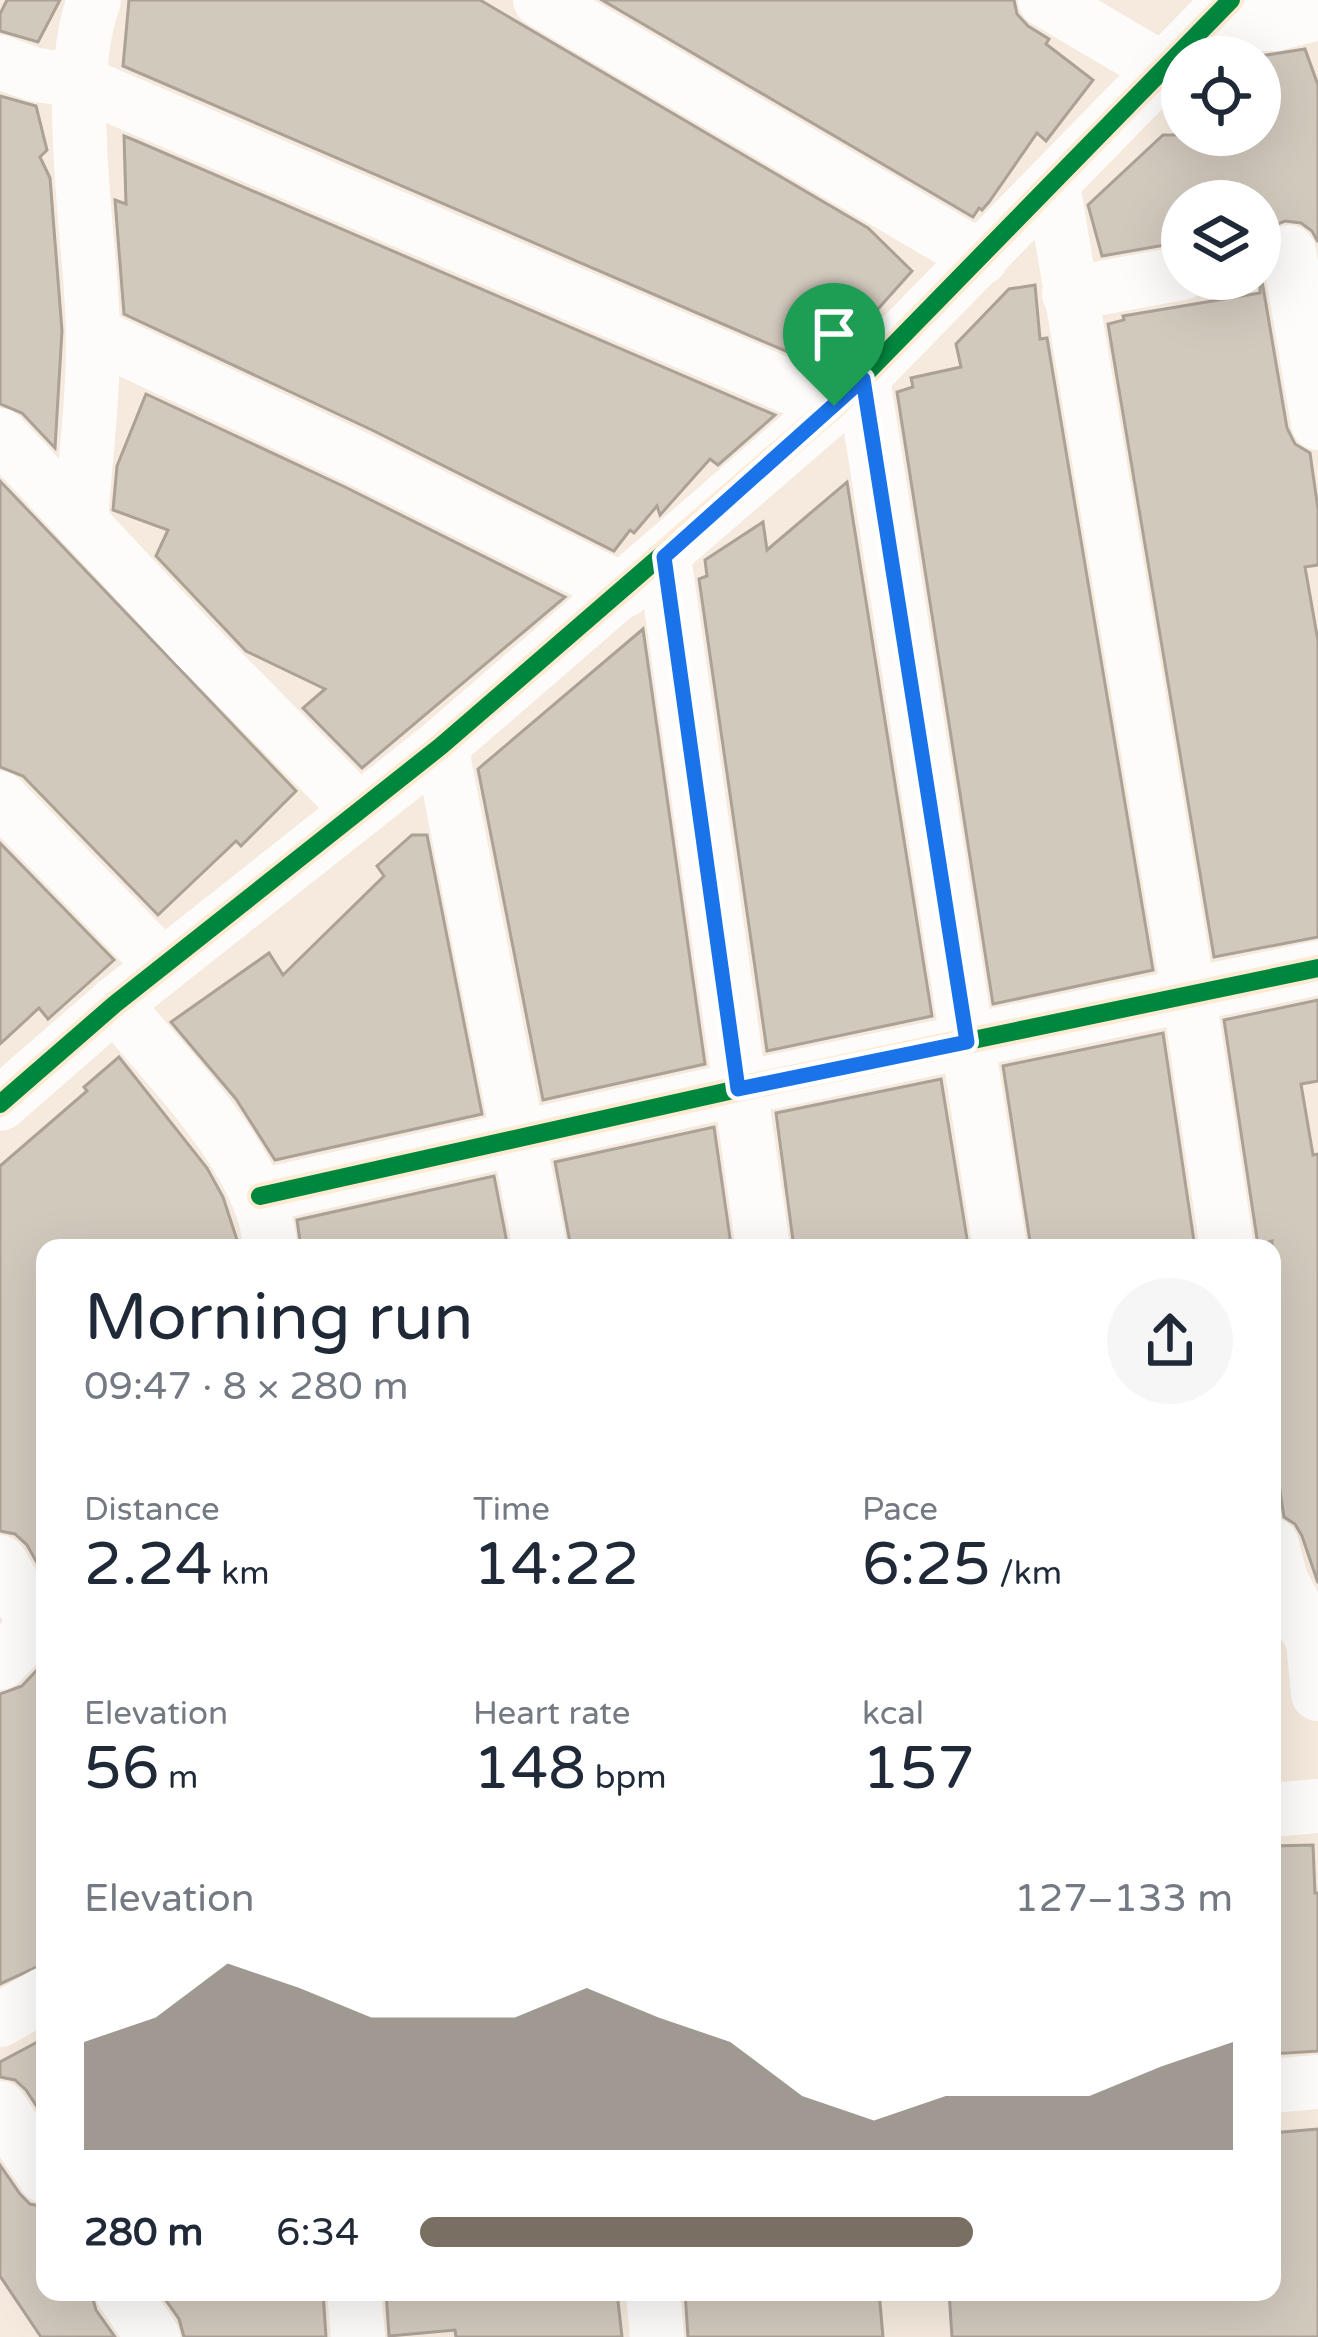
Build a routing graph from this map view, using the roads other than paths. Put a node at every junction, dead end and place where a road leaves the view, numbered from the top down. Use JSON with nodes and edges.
{"nodes":[{"id":1,"x":94,"y":0,"type":"edge"},
{"id":2,"x":540,"y":0,"type":"edge"},
{"id":3,"x":1045,"y":0,"type":"edge"},
{"id":4,"x":1219,"y":12,"type":"edge"},
{"id":5,"x":1318,"y":13,"type":"edge"},
{"id":6,"x":1195,"y":36,"type":"edge"},
{"id":7,"x":0,"y":62,"type":"edge"},
{"id":8,"x":1161,"y":68,"type":"edge"},
{"id":9,"x":1161,"y":70,"type":"edge"},
{"id":10,"x":79,"y":82,"type":"junction"},
{"id":11,"x":1053,"y":185,"type":"junction"},
{"id":12,"x":1289,"y":252,"type":"edge"},
{"id":13,"x":981,"y":258,"type":"junction"},
{"id":14,"x":1161,"y":277,"type":"edge"},
{"id":15,"x":1069,"y":294,"type":"junction"},
{"id":16,"x":93,"y":334,"type":"junction"},
{"id":17,"x":849,"y":393,"type":"junction"},
{"id":18,"x":1318,"y":423,"type":"edge"},
{"id":19,"x":0,"y":435,"type":"edge"},
{"id":20,"x":81,"y":523,"type":"junction"},
{"id":21,"x":644,"y":574,"type":"junction"},
{"id":22,"x":442,"y":746,"type":"junction"},
{"id":23,"x":0,"y":798,"type":"edge"},
{"id":24,"x":359,"y":811,"type":"junction"},
{"id":25,"x":163,"y":965,"type":"junction"},
{"id":26,"x":1318,"y":968,"type":"edge"},
{"id":27,"x":1190,"y":996,"type":"junction"},
{"id":28,"x":116,"y":1004,"type":"junction"},
{"id":29,"x":967,"y":1042,"type":"junction"},
{"id":30,"x":738,"y":1089,"type":"junction"},
{"id":31,"x":0,"y":1104,"type":"edge"},
{"id":32,"x":516,"y":1140,"type":"junction"},
{"id":33,"x":265,"y":1222,"type":"edge"},
{"id":34,"x":537,"y":1239,"type":"edge"},
{"id":35,"x":762,"y":1239,"type":"edge"},
{"id":36,"x":999,"y":1239,"type":"edge"},
{"id":37,"x":1226,"y":1239,"type":"edge"},
{"id":38,"x":0,"y":1562,"type":"edge"},
{"id":39,"x":1296,"y":1600,"type":"edge"},
{"id":40,"x":27,"y":1635,"type":"edge"},
{"id":41,"x":1318,"y":1694,"type":"edge"},
{"id":42,"x":1318,"y":1806,"type":"edge"},
{"id":43,"x":1281,"y":1809,"type":"edge"},
{"id":44,"x":36,"y":1999,"type":"edge"},
{"id":45,"x":0,"y":2020,"type":"edge"},
{"id":46,"x":1318,"y":2081,"type":"edge"},
{"id":47,"x":1281,"y":2085,"type":"edge"},
{"id":48,"x":0,"y":2108,"type":"edge"},
{"id":49,"x":36,"y":2162,"type":"edge"},
{"id":50,"x":128,"y":2301,"type":"edge"},
{"id":51,"x":355,"y":2301,"type":"edge"},
{"id":52,"x":653,"y":2301,"type":"edge"},
{"id":53,"x":153,"y":2337,"type":"edge"},
{"id":54,"x":358,"y":2337,"type":"edge"},
{"id":55,"x":657,"y":2337,"type":"edge"}],
"edges":[{"from":1,"to":10,"type":"street"},
{"from":2,"to":13,"type":"street"},
{"from":3,"to":8,"type":"street"},
{"from":4,"to":5,"type":"street"},
{"from":4,"to":6,"type":"street"},
{"from":7,"to":10,"type":"street"},
{"from":9,"to":11,"type":"street"},
{"from":10,"to":16,"type":"street"},
{"from":10,"to":17,"type":"street"},
{"from":11,"to":13,"type":"street"},
{"from":11,"to":15,"type":"street"},
{"from":12,"to":18,"type":"street"},
{"from":13,"to":17,"type":"street"},
{"from":14,"to":15,"type":"street"},
{"from":15,"to":27,"type":"street"},
{"from":16,"to":20,"type":"street"},
{"from":16,"to":21,"type":"street"},
{"from":17,"to":21,"type":"street"},
{"from":17,"to":29,"type":"street"},
{"from":19,"to":20,"type":"street"},
{"from":20,"to":24,"type":"street"},
{"from":21,"to":22,"type":"street"},
{"from":21,"to":30,"type":"street"},
{"from":22,"to":24,"type":"street"},
{"from":22,"to":32,"type":"street"},
{"from":23,"to":25,"type":"street"},
{"from":24,"to":25,"type":"street"},
{"from":25,"to":28,"type":"street"},
{"from":26,"to":27,"type":"street"},
{"from":27,"to":29,"type":"street"},
{"from":27,"to":37,"type":"street"},
{"from":28,"to":31,"type":"street"},
{"from":28,"to":33,"type":"street"},
{"from":29,"to":30,"type":"street"},
{"from":29,"to":36,"type":"street"},
{"from":30,"to":32,"type":"street"},
{"from":30,"to":35,"type":"street"},
{"from":32,"to":33,"type":"street"},
{"from":32,"to":34,"type":"street"},
{"from":38,"to":40,"type":"street"},
{"from":39,"to":41,"type":"street"},
{"from":42,"to":43,"type":"street"},
{"from":44,"to":45,"type":"street"},
{"from":46,"to":47,"type":"street"},
{"from":48,"to":49,"type":"street"},
{"from":50,"to":53,"type":"street"},
{"from":51,"to":54,"type":"street"},
{"from":52,"to":55,"type":"street"}]}
